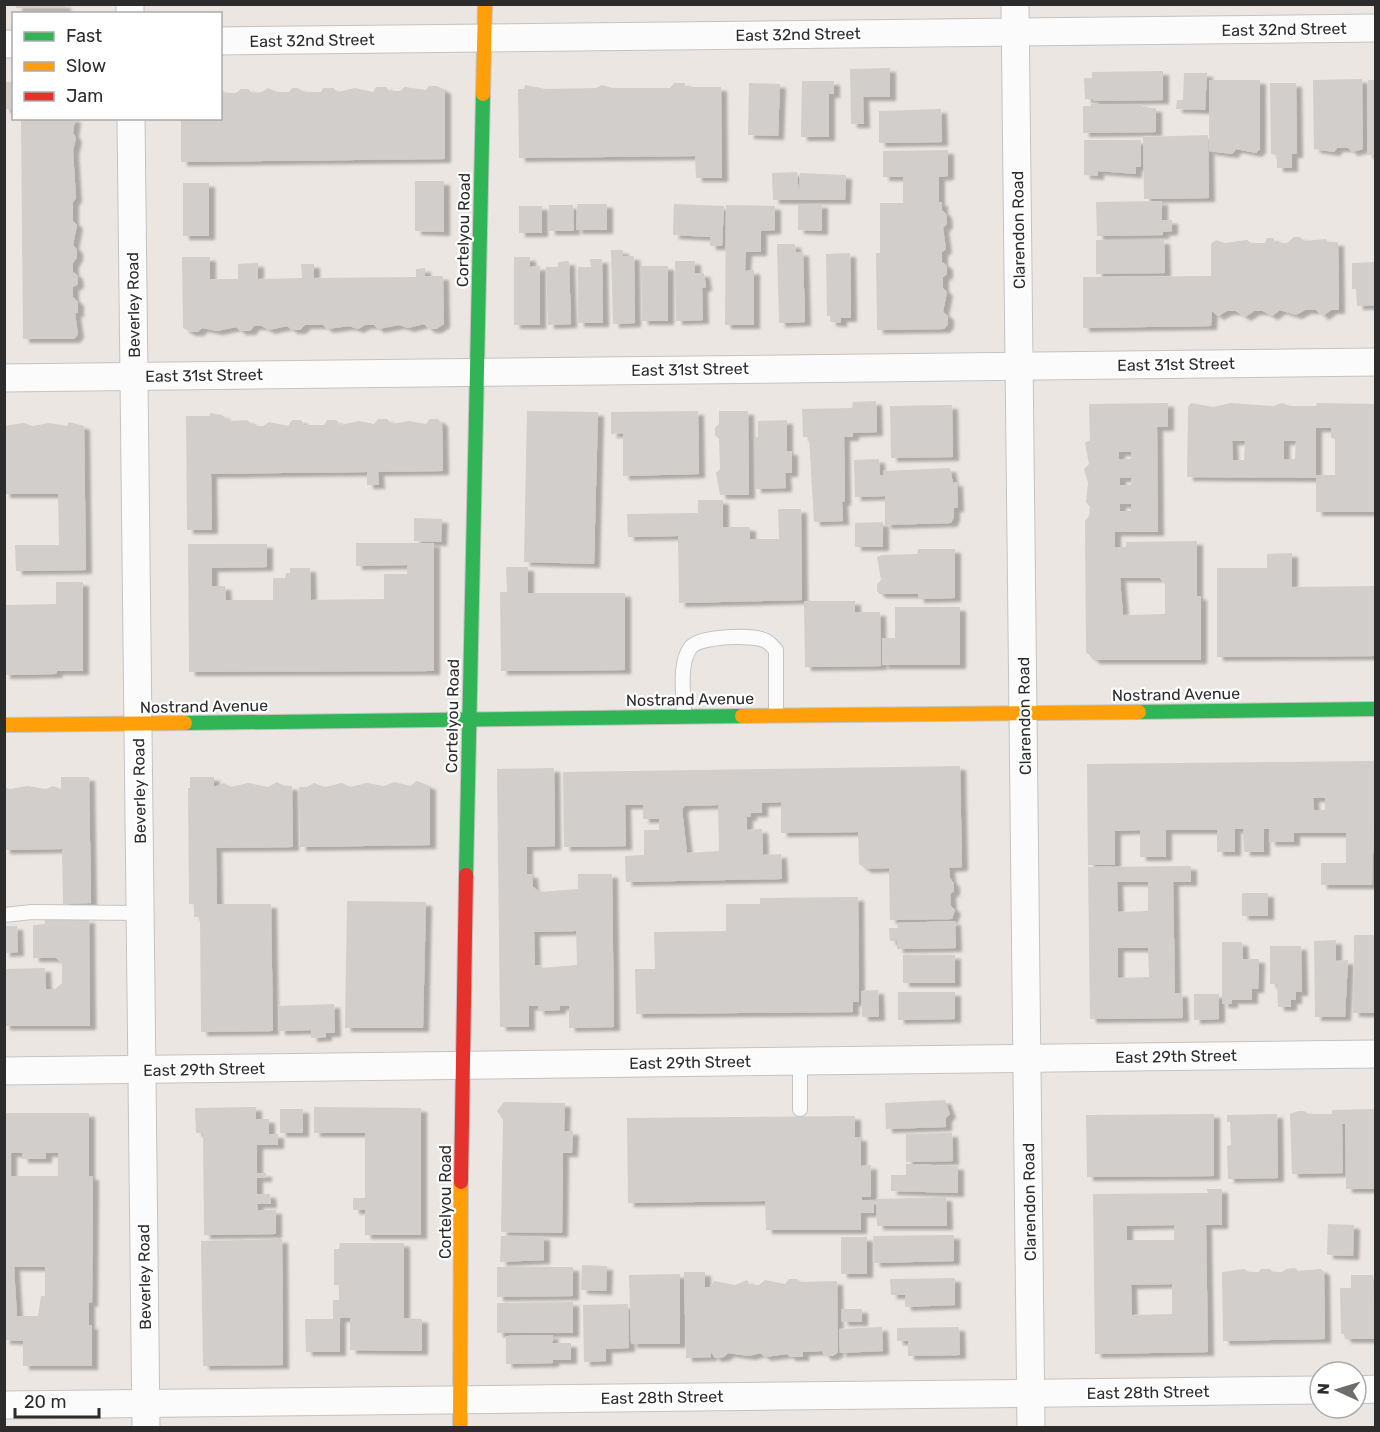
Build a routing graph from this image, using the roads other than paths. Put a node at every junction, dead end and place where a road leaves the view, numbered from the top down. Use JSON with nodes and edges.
{"nodes":[{"id":1,"x":485,"y":4,"type":"edge"},
{"id":2,"x":1015,"y":4,"type":"edge"},
{"id":3,"x":1376,"y":28,"type":"edge"},
{"id":4,"x":1016,"y":32,"type":"junction"},
{"id":5,"x":484,"y":38,"type":"junction"},
{"id":6,"x":222,"y":41,"type":"edge"},
{"id":7,"x":131,"y":120,"type":"edge"},
{"id":8,"x":1376,"y":362,"type":"edge"},
{"id":9,"x":1019,"y":366,"type":"junction"},
{"id":10,"x":477,"y":371,"type":"junction"},
{"id":11,"x":134,"y":376,"type":"junction"},
{"id":12,"x":4,"y":378,"type":"edge"},
{"id":13,"x":1376,"y":709,"type":"edge"},
{"id":14,"x":1024,"y":713,"type":"junction"},
{"id":15,"x":776,"y":714,"type":"junction"},
{"id":16,"x":684,"y":716,"type":"junction"},
{"id":17,"x":469,"y":719,"type":"junction"},
{"id":18,"x":138,"y":723,"type":"junction"},
{"id":19,"x":4,"y":725,"type":"edge"},
{"id":20,"x":140,"y":913,"type":"junction"},
{"id":21,"x":4,"y":915,"type":"edge"},
{"id":22,"x":1376,"y":1054,"type":"edge"},
{"id":23,"x":1028,"y":1057,"type":"junction"},
{"id":24,"x":800,"y":1061,"type":"junction"},
{"id":25,"x":462,"y":1066,"type":"junction"},
{"id":26,"x":142,"y":1070,"type":"junction"},
{"id":27,"x":4,"y":1071,"type":"edge"},
{"id":28,"x":800,"y":1109,"type":"dead end"},
{"id":29,"x":1308,"y":1390,"type":"edge"},
{"id":30,"x":1031,"y":1393,"type":"junction"},
{"id":31,"x":461,"y":1400,"type":"junction"},
{"id":32,"x":4,"y":1405,"type":"edge"},
{"id":33,"x":146,"y":1415,"type":"edge"},
{"id":34,"x":460,"y":1428,"type":"edge"},
{"id":35,"x":1031,"y":1428,"type":"edge"}],
"edges":[{"from":1,"to":5,"type":"street","name":"Cortelyou Road"},
{"from":2,"to":4,"type":"street","name":"Clarendon Road"},
{"from":3,"to":4,"type":"street","name":"East 32nd Street"},
{"from":4,"to":5,"type":"street","name":"East 32nd Street"},
{"from":4,"to":9,"type":"street","name":"Clarendon Road"},
{"from":5,"to":6,"type":"street","name":"East 32nd Street"},
{"from":5,"to":10,"type":"street","name":"Cortelyou Road"},
{"from":7,"to":11,"type":"street","name":"Beverley Road"},
{"from":8,"to":9,"type":"street","name":"East 31st Street"},
{"from":9,"to":10,"type":"street","name":"East 31st Street"},
{"from":9,"to":14,"type":"street","name":"Clarendon Road"},
{"from":10,"to":11,"type":"street","name":"East 31st Street"},
{"from":10,"to":17,"type":"street","name":"Cortelyou Road"},
{"from":11,"to":12,"type":"street","name":"East 31st Street"},
{"from":11,"to":18,"type":"street","name":"Beverley Road"},
{"from":13,"to":14,"type":"street","name":"Nostrand Avenue"},
{"from":14,"to":15,"type":"street","name":"Nostrand Avenue"},
{"from":14,"to":23,"type":"street","name":"Clarendon Road"},
{"from":15,"to":16,"type":"street","name":"Nostrand Avenue"},
{"from":15,"to":16,"type":"lane"},
{"from":16,"to":17,"type":"street","name":"Nostrand Avenue"},
{"from":17,"to":18,"type":"street","name":"Nostrand Avenue"},
{"from":17,"to":25,"type":"street","name":"Cortelyou Road"},
{"from":18,"to":19,"type":"street","name":"Nostrand Avenue"},
{"from":18,"to":20,"type":"street","name":"Beverley Road"},
{"from":20,"to":21,"type":"lane"},
{"from":20,"to":26,"type":"street","name":"Beverley Road"},
{"from":22,"to":23,"type":"street","name":"East 29th Street"},
{"from":23,"to":24,"type":"street","name":"East 29th Street"},
{"from":23,"to":30,"type":"street","name":"Clarendon Road"},
{"from":24,"to":25,"type":"street","name":"East 29th Street"},
{"from":24,"to":28,"type":"lane"},
{"from":25,"to":26,"type":"street","name":"East 29th Street"},
{"from":25,"to":31,"type":"street","name":"Cortelyou Road"},
{"from":26,"to":27,"type":"street","name":"East 29th Street"},
{"from":26,"to":33,"type":"street","name":"Beverley Road"},
{"from":29,"to":30,"type":"street","name":"East 28th Street"},
{"from":30,"to":31,"type":"street","name":"East 28th Street"},
{"from":30,"to":35,"type":"street","name":"Clarendon Road"},
{"from":31,"to":33,"type":"street","name":"East 28th Street"},
{"from":31,"to":34,"type":"street","name":"Cortelyou Road"},
{"from":32,"to":33,"type":"street","name":"East 28th Street"}]}
